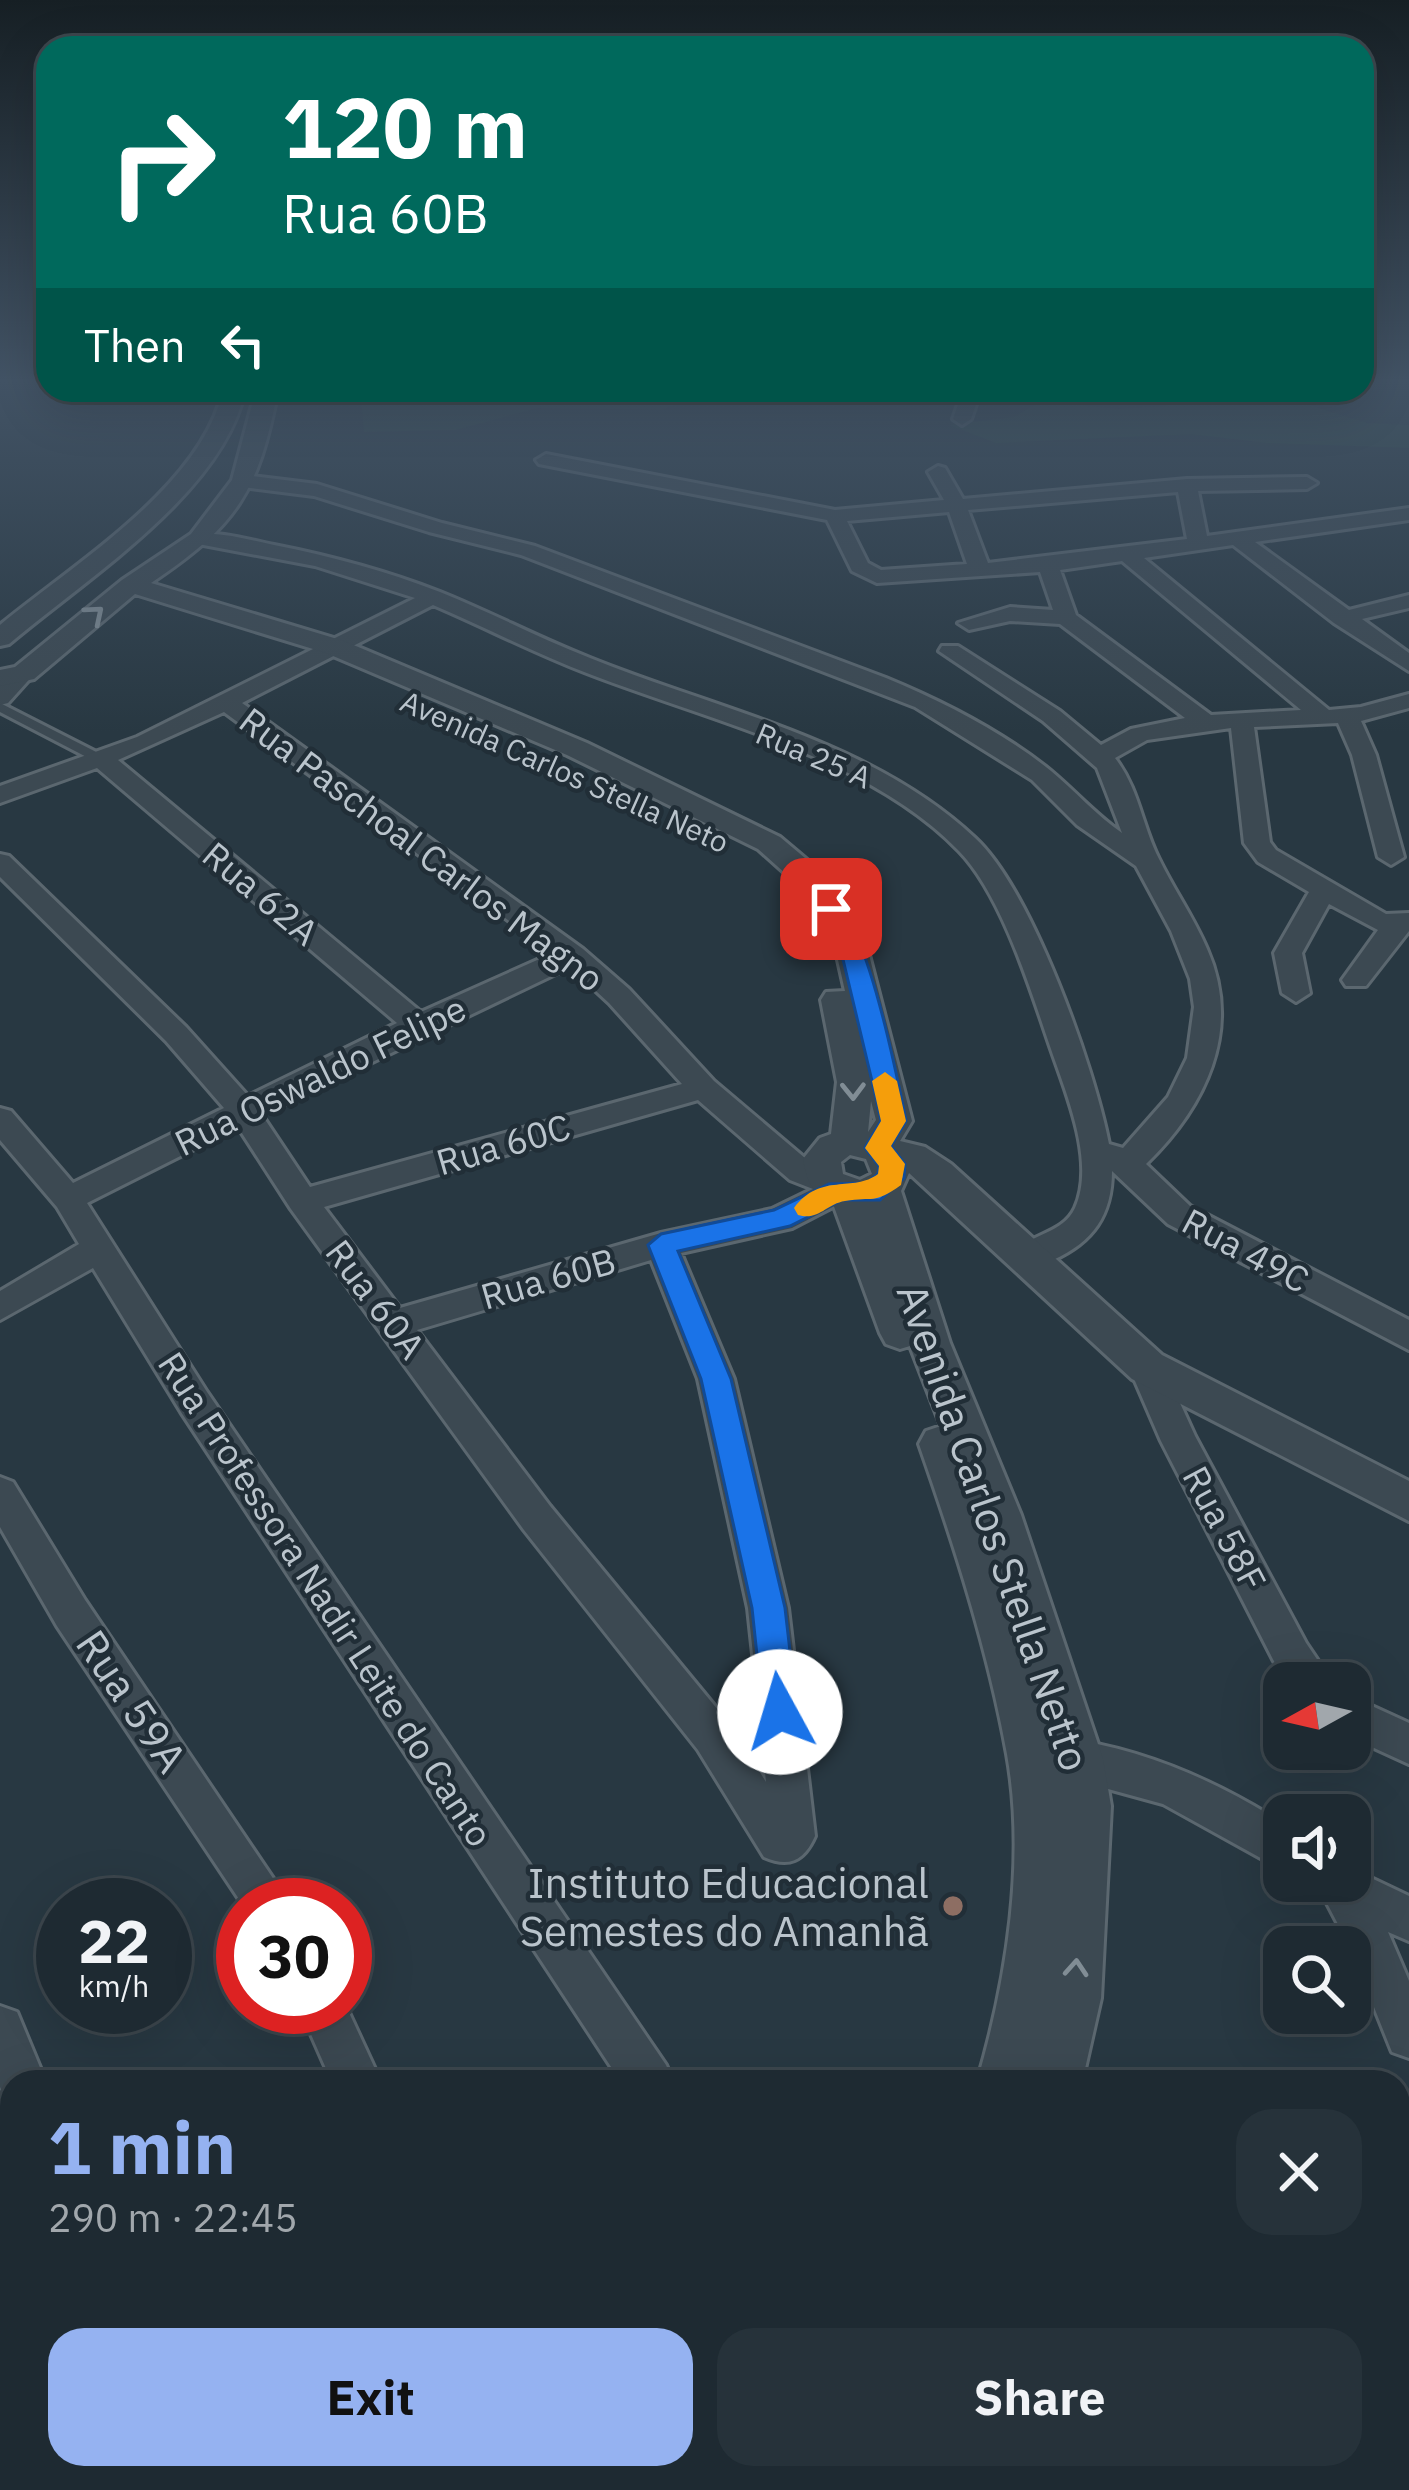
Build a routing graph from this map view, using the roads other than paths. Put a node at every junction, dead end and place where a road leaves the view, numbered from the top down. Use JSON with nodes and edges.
{"nodes":[{"id":1,"x":169,"y":499,"type":"edge"},
{"id":2,"x":230,"y":499,"type":"edge"},
{"id":3,"x":346,"y":499,"type":"edge"},
{"id":4,"x":748,"y":499,"type":"edge"},
{"id":5,"x":953,"y":499,"type":"edge"},
{"id":6,"x":1014,"y":499,"type":"edge"},
{"id":7,"x":1190,"y":499,"type":"edge"},
{"id":8,"x":956,"y":504,"type":"junction"},
{"id":9,"x":1409,"y":514,"type":"edge"},
{"id":10,"x":835,"y":516,"type":"junction"},
{"id":11,"x":1377,"y":519,"type":"junction"},
{"id":12,"x":126,"y":536,"type":"junction"},
{"id":13,"x":200,"y":539,"type":"junction"},
{"id":14,"x":1239,"y":540,"type":"junction"},
{"id":15,"x":1409,"y":540,"type":"edge"},
{"id":16,"x":1198,"y":544,"type":"junction"},
{"id":17,"x":1124,"y":552,"type":"junction"},
{"id":18,"x":1048,"y":565,"type":"junction"},
{"id":19,"x":154,"y":569,"type":"junction"},
{"id":20,"x":980,"y":570,"type":"junction"},
{"id":21,"x":131,"y":585,"type":"junction"},
{"id":22,"x":433,"y":597,"type":"junction"},
{"id":23,"x":1409,"y":602,"type":"edge"},
{"id":24,"x":1066,"y":617,"type":"junction"},
{"id":25,"x":1342,"y":618,"type":"junction"},
{"id":26,"x":969,"y":623,"type":"dead end"},
{"id":27,"x":0,"y":638,"type":"edge"},
{"id":28,"x":315,"y":646,"type":"junction"},
{"id":29,"x":950,"y":651,"type":"dead end"},
{"id":30,"x":1409,"y":664,"type":"edge"},
{"id":31,"x":12,"y":676,"type":"edge"},
{"id":32,"x":0,"y":698,"type":"edge"},
{"id":33,"x":224,"y":701,"type":"junction"},
{"id":34,"x":1409,"y":701,"type":"edge"},
{"id":35,"x":0,"y":707,"type":"edge"},
{"id":36,"x":1334,"y":716,"type":"junction"},
{"id":37,"x":1242,"y":722,"type":"junction"},
{"id":38,"x":1209,"y":725,"type":"junction"},
{"id":39,"x":1102,"y":758,"type":"junction"},
{"id":40,"x":104,"y":761,"type":"junction"},
{"id":41,"x":0,"y":795,"type":"edge"},
{"id":42,"x":1391,"y":857,"type":"dead end"},
{"id":43,"x":0,"y":862,"type":"edge"},
{"id":44,"x":1147,"y":862,"type":"junction"},
{"id":45,"x":1323,"y":890,"type":"junction"},
{"id":46,"x":1402,"y":923,"type":"edge"},
{"id":47,"x":573,"y":955,"type":"junction"},
{"id":48,"x":1356,"y":980,"type":"dead end"},
{"id":49,"x":1295,"y":993,"type":"dead end"},
{"id":50,"x":418,"y":1025,"type":"junction"},
{"id":51,"x":703,"y":1088,"type":"junction"},
{"id":52,"x":242,"y":1110,"type":"junction"},
{"id":53,"x":0,"y":1119,"type":"edge"},
{"id":54,"x":1096,"y":1148,"type":"junction"},
{"id":55,"x":1126,"y":1163,"type":"junction"},
{"id":56,"x":859,"y":1169,"type":"junction"},
{"id":57,"x":68,"y":1199,"type":"junction"},
{"id":58,"x":302,"y":1201,"type":"junction"},
{"id":59,"x":661,"y":1245,"type":"junction"},
{"id":60,"x":98,"y":1249,"type":"junction"},
{"id":61,"x":1029,"y":1257,"type":"junction"},
{"id":62,"x":0,"y":1307,"type":"edge"},
{"id":63,"x":394,"y":1323,"type":"junction"},
{"id":64,"x":1409,"y":1336,"type":"edge"},
{"id":65,"x":1147,"y":1367,"type":"junction"},
{"id":66,"x":0,"y":1493,"type":"edge"},
{"id":67,"x":1409,"y":1502,"type":"edge"},
{"id":68,"x":1297,"y":1662,"type":"edge"},
{"id":69,"x":776,"y":1676,"type":"junction"},
{"id":70,"x":1371,"y":1726,"type":"edge"},
{"id":71,"x":726,"y":1731,"type":"junction"},
{"id":72,"x":1409,"y":1744,"type":"edge"},
{"id":73,"x":1055,"y":1757,"type":"junction"},
{"id":74,"x":1263,"y":1835,"type":"edge"},
{"id":75,"x":251,"y":1878,"type":"edge"},
{"id":76,"x":1371,"y":1901,"type":"edge"},
{"id":77,"x":1347,"y":1902,"type":"edge"},
{"id":78,"x":1409,"y":1919,"type":"edge"},
{"id":79,"x":0,"y":2029,"type":"edge"},
{"id":80,"x":335,"y":2034,"type":"edge"},
{"id":81,"x":1409,"y":2035,"type":"edge"},
{"id":82,"x":17,"y":2070,"type":"edge"},
{"id":83,"x":351,"y":2070,"type":"edge"},
{"id":84,"x":641,"y":2070,"type":"edge"},
{"id":85,"x":1009,"y":2070,"type":"edge"},
{"id":86,"x":1057,"y":2070,"type":"edge"}],
"edges":[{"from":1,"to":12,"type":"street"},
{"from":2,"to":13,"type":"street"},
{"from":3,"to":44,"type":"street"},
{"from":4,"to":10,"type":"street"},
{"from":5,"to":8,"type":"street"},
{"from":6,"to":8,"type":"street"},
{"from":7,"to":16,"type":"street"},
{"from":8,"to":10,"type":"street"},
{"from":8,"to":20,"type":"street"},
{"from":9,"to":11,"type":"street"},
{"from":10,"to":20,"type":"street"},
{"from":11,"to":14,"type":"street"},
{"from":11,"to":15,"type":"street"},
{"from":12,"to":19,"type":"street"},
{"from":12,"to":27,"type":"street"},
{"from":13,"to":19,"type":"street"},
{"from":13,"to":22,"type":"street","name":"Rua 25 A"},
{"from":14,"to":16,"type":"street"},
{"from":14,"to":25,"type":"street"},
{"from":16,"to":17,"type":"street"},
{"from":17,"to":18,"type":"street"},
{"from":17,"to":36,"type":"street"},
{"from":18,"to":20,"type":"street"},
{"from":18,"to":24,"type":"street"},
{"from":19,"to":21,"type":"street"},
{"from":21,"to":28,"type":"street","name":"Avenida Carlos Stella Neto"},
{"from":31,"to":21,"type":"street","one_way":true},
{"from":22,"to":28,"type":"street"},
{"from":22,"to":54,"type":"street","name":"Rua 25 A"},
{"from":23,"to":25,"type":"street"},
{"from":24,"to":26,"type":"street"},
{"from":24,"to":38,"type":"street"},
{"from":25,"to":30,"type":"street"},
{"from":28,"to":33,"type":"street"},
{"from":28,"to":56,"type":"street","name":"Avenida Carlos Stella Neto"},
{"from":29,"to":39,"type":"street"},
{"from":31,"to":32,"type":"street"},
{"from":33,"to":40,"type":"street"},
{"from":33,"to":47,"type":"street","name":"Rua Paschoal Carlos Magno"},
{"from":34,"to":36,"type":"street"},
{"from":35,"to":40,"type":"lane"},
{"from":36,"to":37,"type":"street"},
{"from":36,"to":42,"type":"street"},
{"from":37,"to":38,"type":"street"},
{"from":37,"to":45,"type":"street"},
{"from":38,"to":39,"type":"street"},
{"from":39,"to":44,"type":"street"},
{"from":40,"to":41,"type":"street"},
{"from":40,"to":50,"type":"street","name":"Rua 62A"},
{"from":43,"to":52,"type":"street","name":"Rua 60A"},
{"from":44,"to":55,"type":"street"},
{"from":45,"to":46,"type":"street"},
{"from":45,"to":49,"type":"street"},
{"from":46,"to":48,"type":"street"},
{"from":47,"to":50,"type":"street","name":"Rua Oswaldo Felipe"},
{"from":47,"to":51,"type":"street","name":"Rua Paschoal Carlos Magno"},
{"from":50,"to":52,"type":"street","name":"Rua Oswaldo Felipe"},
{"from":51,"to":56,"type":"street","name":"Rua Paschoal Carlos Magno"},
{"from":51,"to":58,"type":"street","name":"Rua 60C"},
{"from":52,"to":57,"type":"street","name":"Rua Oswaldo Felipe"},
{"from":52,"to":58,"type":"street","name":"Rua 60A"},
{"from":53,"to":57,"type":"street","name":"Rua Professora Nadir Leite do Canto"},
{"from":54,"to":55,"type":"street","name":"Rua 49C"},
{"from":54,"to":61,"type":"street","name":"Rua 25 A"},
{"from":55,"to":64,"type":"street","name":"Rua 49C"},
{"from":56,"to":59,"type":"street","name":"Rua 60B"},
{"from":56,"to":61,"type":"street"},
{"from":56,"to":73,"type":"street","name":"Avenida Carlos Stella Neto"},
{"from":56,"to":73,"type":"street","name":"Avenida Carlos Stella Netto"},
{"from":57,"to":60,"type":"street","name":"Rua Professora Nadir Leite do Canto"},
{"from":58,"to":63,"type":"street","name":"Rua 60A"},
{"from":59,"to":63,"type":"street","name":"Rua 60B"},
{"from":59,"to":69,"type":"street"},
{"from":60,"to":62,"type":"street"},
{"from":60,"to":84,"type":"street","name":"Rua Professora Nadir Leite do Canto"},
{"from":61,"to":65,"type":"street"},
{"from":63,"to":71,"type":"street","name":"Rua 60A"},
{"from":65,"to":67,"type":"street"},
{"from":65,"to":68,"type":"street","name":"Rua 58F"},
{"from":66,"to":75,"type":"street","name":"Rua 59A"},
{"from":69,"to":71,"type":"street"},
{"from":69,"to":71,"type":"street","name":"Rua 60A"},
{"from":70,"to":72,"type":"street"},
{"from":73,"to":74,"type":"street"},
{"from":73,"to":85,"type":"street"},
{"from":86,"to":73,"type":"street","name":"Avenida Carlos Stella Netto","one_way":true},
{"from":76,"to":78,"type":"street"},
{"from":77,"to":81,"type":"street"},
{"from":79,"to":82,"type":"street"},
{"from":80,"to":83,"type":"street"}]}
